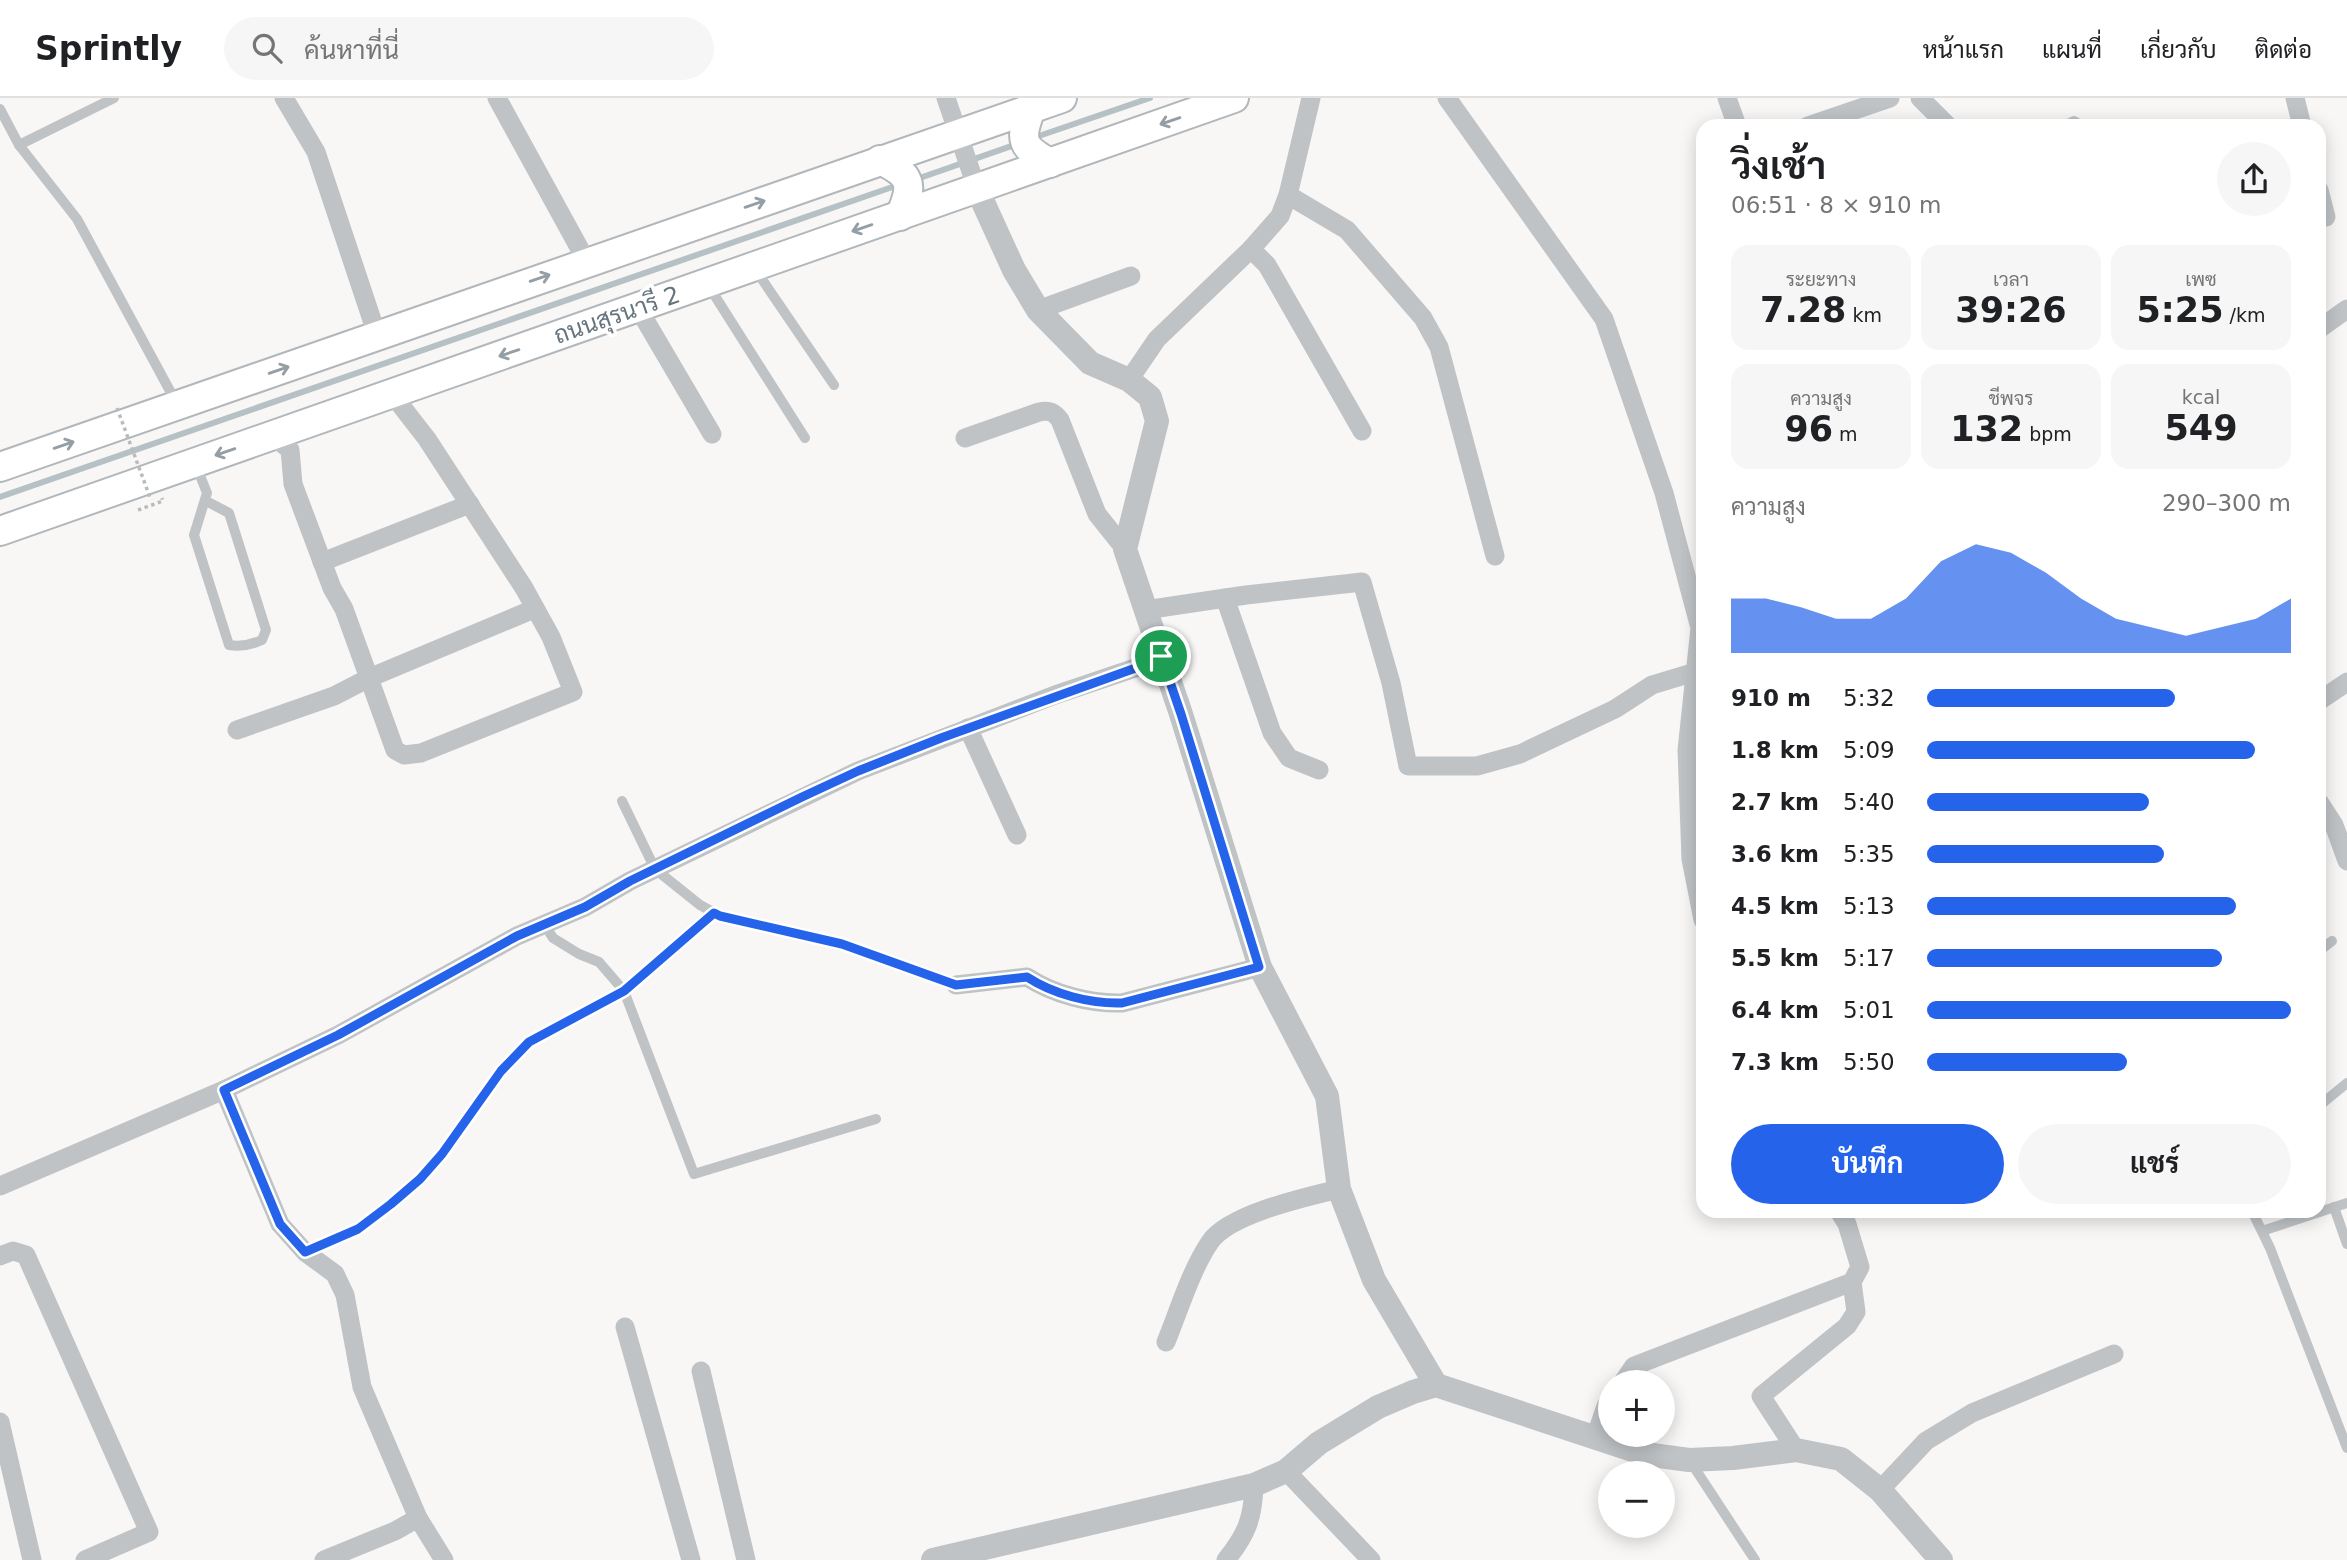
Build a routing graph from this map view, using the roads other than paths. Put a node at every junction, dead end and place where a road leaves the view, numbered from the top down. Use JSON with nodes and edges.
{"nodes":[{"id":1,"x":114,"y":98,"type":"edge"},
{"id":2,"x":284,"y":98,"type":"edge"},
{"id":3,"x":497,"y":98,"type":"edge"},
{"id":4,"x":946,"y":98,"type":"edge"},
{"id":5,"x":1062,"y":98,"type":"edge"},
{"id":6,"x":1234,"y":98,"type":"edge"},
{"id":7,"x":1311,"y":98,"type":"edge"},
{"id":8,"x":1447,"y":98,"type":"edge"},
{"id":9,"x":1727,"y":98,"type":"edge"},
{"id":10,"x":1890,"y":98,"type":"edge"},
{"id":11,"x":1920,"y":98,"type":"edge"},
{"id":12,"x":2295,"y":98,"type":"edge"},
{"id":13,"x":0,"y":109,"type":"edge"},
{"id":14,"x":1028,"y":117,"type":"junction"},
{"id":15,"x":1734,"y":119,"type":"edge"},
{"id":16,"x":1828,"y":119,"type":"edge"},
{"id":17,"x":1941,"y":119,"type":"edge"},
{"id":18,"x":2300,"y":119,"type":"edge"},
{"id":19,"x":959,"y":141,"type":"junction"},
{"id":20,"x":19,"y":145,"type":"junction"},
{"id":21,"x":1042,"y":158,"type":"junction"},
{"id":22,"x":888,"y":164,"type":"junction"},
{"id":23,"x":974,"y":182,"type":"junction"},
{"id":24,"x":1288,"y":195,"type":"junction"},
{"id":25,"x":904,"y":206,"type":"junction"},
{"id":26,"x":1251,"y":249,"type":"junction"},
{"id":27,"x":587,"y":262,"type":"junction"},
{"id":28,"x":753,"y":266,"type":"junction"},
{"id":29,"x":1130,"y":276,"type":"dead end"},
{"id":30,"x":706,"y":283,"type":"junction"},
{"id":31,"x":638,"y":308,"type":"junction"},
{"id":32,"x":2347,"y":309,"type":"edge"},
{"id":33,"x":1038,"y":310,"type":"junction"},
{"id":34,"x":2326,"y":323,"type":"edge"},
{"id":35,"x":377,"y":335,"type":"junction"},
{"id":36,"x":1129,"y":380,"type":"junction"},
{"id":37,"x":834,"y":384,"type":"dead end"},
{"id":38,"x":393,"y":394,"type":"junction"},
{"id":39,"x":178,"y":405,"type":"junction"},
{"id":40,"x":1362,"y":431,"type":"dead end"},
{"id":41,"x":712,"y":434,"type":"dead end"},
{"id":42,"x":272,"y":436,"type":"junction"},
{"id":43,"x":806,"y":438,"type":"dead end"},
{"id":44,"x":965,"y":438,"type":"dead end"},
{"id":45,"x":187,"y":466,"type":"junction"},
{"id":46,"x":0,"y":467,"type":"edge"},
{"id":47,"x":206,"y":500,"type":"junction"},
{"id":48,"x":470,"y":504,"type":"junction"},
{"id":49,"x":0,"y":531,"type":"edge"},
{"id":50,"x":1125,"y":550,"type":"junction"},
{"id":51,"x":1495,"y":556,"type":"dead end"},
{"id":52,"x":322,"y":562,"type":"junction"},
{"id":53,"x":1225,"y":598,"type":"junction"},
{"id":54,"x":1696,"y":606,"type":"edge"},
{"id":55,"x":534,"y":609,"type":"junction"},
{"id":56,"x":1144,"y":610,"type":"junction"},
{"id":57,"x":1161,"y":656,"type":"junction"},
{"id":58,"x":1696,"y":666,"type":"edge"},
{"id":59,"x":1695,"y":672,"type":"junction"},
{"id":60,"x":369,"y":678,"type":"junction"},
{"id":61,"x":2347,"y":682,"type":"edge"},
{"id":62,"x":2326,"y":696,"type":"edge"},
{"id":63,"x":968,"y":728,"type":"junction"},
{"id":64,"x":237,"y":730,"type":"dead end"},
{"id":65,"x":1319,"y":770,"type":"dead end"},
{"id":66,"x":622,"y":801,"type":"dead end"},
{"id":67,"x":2326,"y":808,"type":"edge"},
{"id":68,"x":2340,"y":821,"type":"edge"},
{"id":69,"x":1017,"y":835,"type":"dead end"},
{"id":70,"x":2347,"y":862,"type":"edge"},
{"id":71,"x":655,"y":869,"type":"junction"},
{"id":72,"x":1696,"y":884,"type":"edge"},
{"id":73,"x":714,"y":913,"type":"junction"},
{"id":74,"x":544,"y":924,"type":"junction"},
{"id":75,"x":2332,"y":940,"type":"dead end"},
{"id":76,"x":2326,"y":945,"type":"edge"},
{"id":77,"x":1259,"y":967,"type":"junction"},
{"id":78,"x":956,"y":985,"type":"joint"},
{"id":79,"x":624,"y":991,"type":"junction"},
{"id":80,"x":2347,"y":1083,"type":"edge"},
{"id":81,"x":224,"y":1090,"type":"junction"},
{"id":82,"x":2326,"y":1100,"type":"edge"},
{"id":83,"x":876,"y":1119,"type":"dead end"},
{"id":84,"x":0,"y":1186,"type":"edge"},
{"id":85,"x":1339,"y":1189,"type":"junction"},
{"id":86,"x":2347,"y":1203,"type":"edge"},
{"id":87,"x":2334,"y":1207,"type":"junction"},
{"id":88,"x":2326,"y":1210,"type":"edge"},
{"id":89,"x":1843,"y":1218,"type":"edge"},
{"id":90,"x":2256,"y":1218,"type":"edge"},
{"id":91,"x":2301,"y":1218,"type":"edge"},
{"id":92,"x":2262,"y":1231,"type":"junction"},
{"id":93,"x":2347,"y":1244,"type":"edge"},
{"id":94,"x":305,"y":1252,"type":"junction"},
{"id":95,"x":0,"y":1256,"type":"edge"},
{"id":96,"x":1852,"y":1282,"type":"junction"},
{"id":97,"x":625,"y":1327,"type":"dead end"},
{"id":98,"x":1166,"y":1342,"type":"dead end"},
{"id":99,"x":2114,"y":1354,"type":"dead end"},
{"id":100,"x":1631,"y":1370,"type":"edge"},
{"id":101,"x":701,"y":1371,"type":"dead end"},
{"id":102,"x":1436,"y":1385,"type":"junction"},
{"id":103,"x":0,"y":1422,"type":"edge"},
{"id":104,"x":1598,"y":1429,"type":"edge"},
{"id":105,"x":1595,"y":1438,"type":"junction"},
{"id":106,"x":2347,"y":1448,"type":"edge"},
{"id":107,"x":1796,"y":1450,"type":"junction"},
{"id":108,"x":1689,"y":1460,"type":"junction"},
{"id":109,"x":1286,"y":1471,"type":"junction"},
{"id":110,"x":1254,"y":1485,"type":"junction"},
{"id":111,"x":1880,"y":1490,"type":"junction"},
{"id":112,"x":418,"y":1518,"type":"junction"},
{"id":113,"x":32,"y":1560,"type":"edge"},
{"id":114,"x":85,"y":1560,"type":"edge"},
{"id":115,"x":324,"y":1560,"type":"edge"},
{"id":116,"x":444,"y":1560,"type":"edge"},
{"id":117,"x":691,"y":1560,"type":"edge"},
{"id":118,"x":746,"y":1560,"type":"edge"},
{"id":119,"x":933,"y":1560,"type":"edge"},
{"id":120,"x":1226,"y":1560,"type":"edge"},
{"id":121,"x":1371,"y":1560,"type":"edge"},
{"id":122,"x":1755,"y":1560,"type":"edge"},
{"id":123,"x":1941,"y":1560,"type":"edge"}],
"edges":[{"from":1,"to":20,"type":"lane"},
{"from":2,"to":35,"type":"street"},
{"from":3,"to":27,"type":"street"},
{"from":4,"to":19,"type":"street"},
{"from":5,"to":14,"type":"main road"},
{"from":6,"to":21,"type":"main road","name":"ถนนสุรนารี 2","one_way":true},
{"from":7,"to":24,"type":"street"},
{"from":8,"to":54,"type":"street"},
{"from":9,"to":15,"type":"street"},
{"from":10,"to":16,"type":"street"},
{"from":11,"to":17,"type":"street"},
{"from":12,"to":18,"type":"street"},
{"from":13,"to":20,"type":"lane"},
{"from":14,"to":19,"type":"main road"},
{"from":14,"to":21,"type":"main road"},
{"from":19,"to":22,"type":"main road"},
{"from":19,"to":23,"type":"street"},
{"from":20,"to":39,"type":"lane"},
{"from":21,"to":23,"type":"main road","name":"ถนนสุรนารี 2"},
{"from":22,"to":25,"type":"main road"},
{"from":27,"to":22,"type":"main road","one_way":true},
{"from":23,"to":25,"type":"main road","name":"ถนนสุรนารี 2"},
{"from":23,"to":33,"type":"street"},
{"from":24,"to":26,"type":"street"},
{"from":24,"to":51,"type":"street"},
{"from":25,"to":28,"type":"main road","name":"ถนนสุรนารี 2","one_way":true},
{"from":26,"to":36,"type":"street"},
{"from":26,"to":40,"type":"street"},
{"from":35,"to":27,"type":"main road","one_way":true},
{"from":28,"to":30,"type":"main road","name":"ถนนสุรนารี 2"},
{"from":28,"to":37,"type":"lane"},
{"from":29,"to":33,"type":"street"},
{"from":30,"to":31,"type":"main road","name":"ถนนสุรนารี 2"},
{"from":30,"to":43,"type":"lane"},
{"from":31,"to":38,"type":"main road","name":"ถนนสุรนารี 2","one_way":true},
{"from":31,"to":41,"type":"street"},
{"from":32,"to":34,"type":"street"},
{"from":33,"to":36,"type":"street"},
{"from":39,"to":35,"type":"main road","one_way":true},
{"from":36,"to":50,"type":"street"},
{"from":38,"to":42,"type":"main road","name":"ถนนสุรนารี 2"},
{"from":38,"to":48,"type":"street"},
{"from":46,"to":39,"type":"main road","one_way":true},
{"from":42,"to":45,"type":"main road","name":"ถนนสุรนารี 2","one_way":true},
{"from":42,"to":52,"type":"street"},
{"from":44,"to":50,"type":"street"},
{"from":45,"to":47,"type":"lane"},
{"from":45,"to":49,"type":"main road","name":"ถนนสุรนารี 2"},
{"from":47,"to":47,"type":"lane"},
{"from":48,"to":52,"type":"street"},
{"from":48,"to":55,"type":"street"},
{"from":50,"to":56,"type":"street"},
{"from":52,"to":60,"type":"street"},
{"from":53,"to":56,"type":"street"},
{"from":53,"to":59,"type":"street"},
{"from":53,"to":65,"type":"street"},
{"from":55,"to":60,"type":"street"},
{"from":55,"to":60,"type":"street"},
{"from":56,"to":57,"type":"street"},
{"from":57,"to":63,"type":"street"},
{"from":57,"to":77,"type":"street"},
{"from":58,"to":59,"type":"street"},
{"from":59,"to":72,"type":"street"},
{"from":60,"to":64,"type":"street"},
{"from":61,"to":62,"type":"street"},
{"from":63,"to":69,"type":"street"},
{"from":63,"to":71,"type":"street"},
{"from":66,"to":71,"type":"lane"},
{"from":67,"to":68,"type":"street"},
{"from":68,"to":70,"type":"street"},
{"from":71,"to":73,"type":"lane"},
{"from":71,"to":74,"type":"street"},
{"from":73,"to":78,"type":"lane"},
{"from":73,"to":79,"type":"lane"},
{"from":74,"to":79,"type":"lane"},
{"from":74,"to":81,"type":"street"},
{"from":75,"to":76,"type":"lane"},
{"from":77,"to":78,"type":"street"},
{"from":77,"to":85,"type":"street"},
{"from":79,"to":83,"type":"lane"},
{"from":79,"to":94,"type":"lane"},
{"from":80,"to":82,"type":"lane"},
{"from":81,"to":84,"type":"street"},
{"from":81,"to":94,"type":"street"},
{"from":85,"to":98,"type":"street"},
{"from":85,"to":102,"type":"street"},
{"from":86,"to":87,"type":"lane"},
{"from":87,"to":88,"type":"lane"},
{"from":87,"to":93,"type":"lane"},
{"from":89,"to":96,"type":"street"},
{"from":90,"to":92,"type":"lane"},
{"from":91,"to":92,"type":"lane"},
{"from":92,"to":106,"type":"lane"},
{"from":94,"to":112,"type":"street"},
{"from":95,"to":114,"type":"street"},
{"from":96,"to":100,"type":"street"},
{"from":96,"to":107,"type":"street"},
{"from":97,"to":117,"type":"street"},
{"from":99,"to":111,"type":"street"},
{"from":101,"to":118,"type":"street"},
{"from":102,"to":105,"type":"street"},
{"from":102,"to":109,"type":"street"},
{"from":103,"to":113,"type":"street"},
{"from":104,"to":105,"type":"street"},
{"from":105,"to":108,"type":"street"},
{"from":107,"to":108,"type":"street"},
{"from":107,"to":111,"type":"street"},
{"from":108,"to":122,"type":"lane"},
{"from":109,"to":110,"type":"street"},
{"from":109,"to":121,"type":"street"},
{"from":110,"to":119,"type":"street"},
{"from":110,"to":120,"type":"street"},
{"from":111,"to":123,"type":"street"},
{"from":112,"to":115,"type":"street"},
{"from":112,"to":116,"type":"street"}]}
